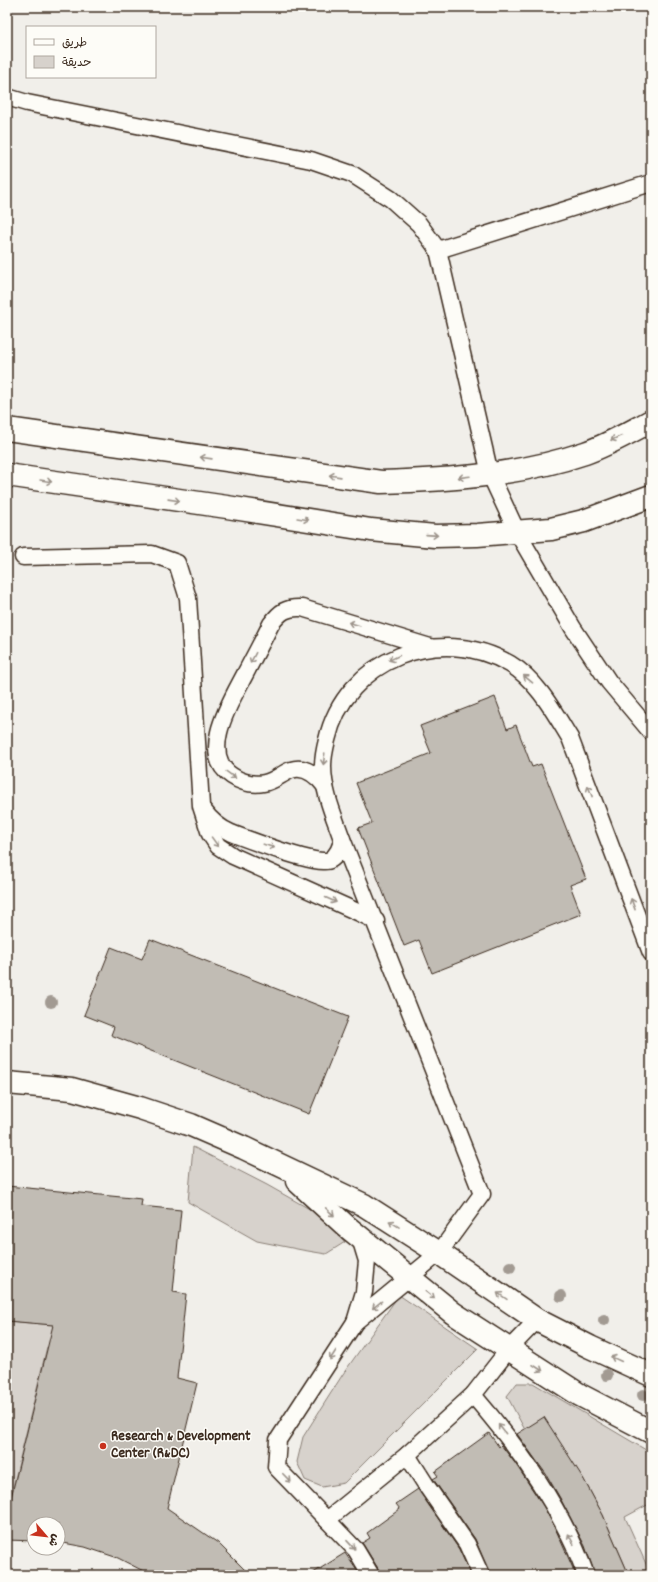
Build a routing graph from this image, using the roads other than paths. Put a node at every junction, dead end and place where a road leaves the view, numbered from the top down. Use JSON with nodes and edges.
{"nodes":[{"id":1,"x":7,"y":98,"type":"edge"},
{"id":2,"x":651,"y":183,"type":"edge"},
{"id":3,"x":438,"y":250,"type":"junction"},
{"id":4,"x":651,"y":421,"type":"edge"},
{"id":5,"x":7,"y":429,"type":"edge"},
{"id":6,"x":490,"y":474,"type":"junction"},
{"id":7,"x":7,"y":475,"type":"edge"},
{"id":8,"x":651,"y":496,"type":"edge"},
{"id":9,"x":517,"y":532,"type":"junction"},
{"id":10,"x":23,"y":557,"type":"dead end"},
{"id":11,"x":432,"y":647,"type":"junction"},
{"id":12,"x":651,"y":732,"type":"edge"},
{"id":13,"x":325,"y":786,"type":"junction"},
{"id":14,"x":201,"y":806,"type":"junction"},
{"id":15,"x":342,"y":839,"type":"junction"},
{"id":16,"x":376,"y":921,"type":"junction"},
{"id":17,"x":651,"y":954,"type":"edge"},
{"id":18,"x":7,"y":1083,"type":"edge"},
{"id":19,"x":281,"y":1166,"type":"junction"},
{"id":20,"x":360,"y":1238,"type":"junction"},
{"id":21,"x":439,"y":1253,"type":"junction"},
{"id":22,"x":410,"y":1278,"type":"junction"},
{"id":23,"x":537,"y":1320,"type":"junction"},
{"id":24,"x":355,"y":1322,"type":"junction"},
{"id":25,"x":509,"y":1349,"type":"junction"},
{"id":26,"x":651,"y":1375,"type":"edge"},
{"id":27,"x":473,"y":1395,"type":"junction"},
{"id":28,"x":651,"y":1432,"type":"edge"},
{"id":29,"x":407,"y":1455,"type":"junction"},
{"id":30,"x":327,"y":1520,"type":"junction"},
{"id":31,"x":371,"y":1575,"type":"edge"},
{"id":32,"x":481,"y":1575,"type":"edge"},
{"id":33,"x":586,"y":1575,"type":"edge"}],
"edges":[{"from":1,"to":3,"type":"lane"},
{"from":2,"to":3,"type":"lane"},
{"from":3,"to":6,"type":"lane"},
{"from":4,"to":6,"type":"street","one_way":true},
{"from":6,"to":5,"type":"street","one_way":true},
{"from":6,"to":9,"type":"lane"},
{"from":7,"to":9,"type":"street","one_way":true},
{"from":8,"to":9,"type":"street"},
{"from":9,"to":12,"type":"lane"},
{"from":10,"to":14,"type":"lane"},
{"from":11,"to":13,"type":"lane","one_way":true},
{"from":11,"to":13,"type":"lane","one_way":true},
{"from":17,"to":11,"type":"lane","one_way":true},
{"from":13,"to":15,"type":"lane"},
{"from":14,"to":15,"type":"lane","one_way":true},
{"from":14,"to":16,"type":"lane","one_way":true},
{"from":15,"to":16,"type":"lane"},
{"from":16,"to":21,"type":"lane"},
{"from":18,"to":19,"type":"street"},
{"from":19,"to":20,"type":"street","one_way":true},
{"from":21,"to":19,"type":"street","one_way":true},
{"from":20,"to":22,"type":"street"},
{"from":20,"to":24,"type":"lane"},
{"from":21,"to":22,"type":"lane"},
{"from":23,"to":21,"type":"street","one_way":true},
{"from":22,"to":24,"type":"lane","one_way":true},
{"from":22,"to":25,"type":"street","one_way":true},
{"from":23,"to":25,"type":"lane"},
{"from":26,"to":23,"type":"street","one_way":true},
{"from":24,"to":30,"type":"lane","one_way":true},
{"from":25,"to":27,"type":"lane"},
{"from":25,"to":28,"type":"street","one_way":true},
{"from":27,"to":29,"type":"lane"},
{"from":33,"to":27,"type":"lane","one_way":true},
{"from":29,"to":30,"type":"lane"},
{"from":29,"to":32,"type":"lane"},
{"from":30,"to":31,"type":"lane","one_way":true}]}
